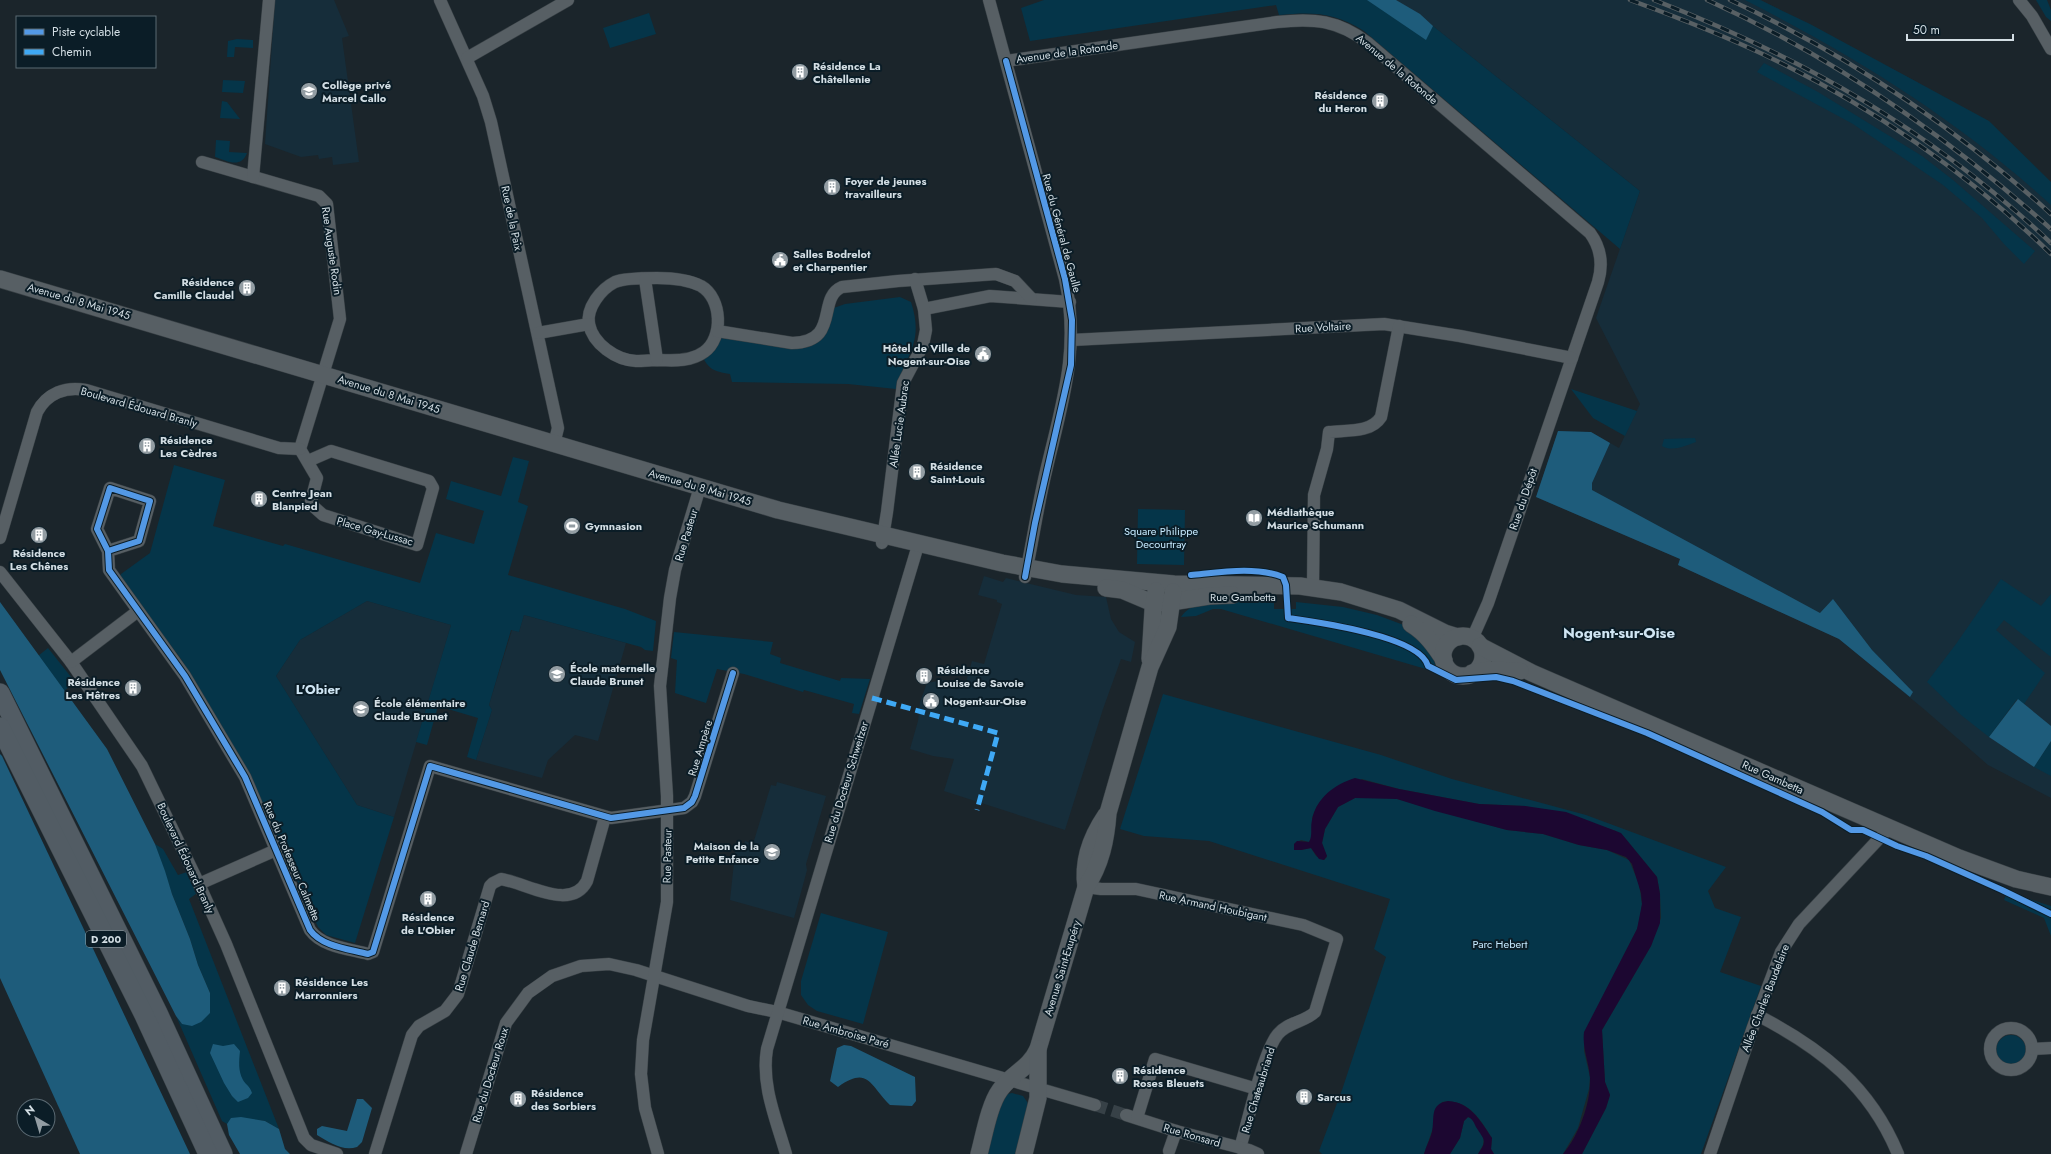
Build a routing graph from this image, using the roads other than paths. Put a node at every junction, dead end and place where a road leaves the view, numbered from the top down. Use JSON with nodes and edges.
{"nodes":[{"id":1,"x":269,"y":0,"type":"edge"},
{"id":2,"x":440,"y":0,"type":"edge"},
{"id":3,"x":568,"y":0,"type":"edge"},
{"id":4,"x":989,"y":0,"type":"edge"},
{"id":5,"x":2019,"y":0,"type":"edge"},
{"id":6,"x":2051,"y":49,"type":"edge"},
{"id":7,"x":467,"y":58,"type":"junction"},
{"id":8,"x":1006,"y":62,"type":"junction"},
{"id":9,"x":202,"y":162,"type":"dead end"},
{"id":10,"x":253,"y":177,"type":"junction"},
{"id":11,"x":0,"y":279,"type":"edge"},
{"id":12,"x":645,"y":279,"type":"junction"},
{"id":13,"x":915,"y":279,"type":"junction"},
{"id":14,"x":1031,"y":298,"type":"junction"},
{"id":15,"x":1070,"y":302,"type":"junction"},
{"id":16,"x":924,"y":309,"type":"junction"},
{"id":17,"x":589,"y":324,"type":"junction"},
{"id":18,"x":1399,"y":326,"type":"junction"},
{"id":19,"x":717,"y":331,"type":"junction"},
{"id":20,"x":538,"y":333,"type":"junction"},
{"id":21,"x":1072,"y":340,"type":"junction"},
{"id":22,"x":1572,"y":358,"type":"junction"},
{"id":23,"x":657,"y":360,"type":"junction"},
{"id":24,"x":324,"y":375,"type":"junction"},
{"id":25,"x":554,"y":444,"type":"junction"},
{"id":26,"x":300,"y":449,"type":"junction"},
{"id":27,"x":308,"y":460,"type":"junction"},
{"id":28,"x":700,"y":487,"type":"junction"},
{"id":29,"x":0,"y":538,"type":"edge"},
{"id":30,"x":882,"y":539,"type":"junction"},
{"id":31,"x":108,"y":551,"type":"junction"},
{"id":32,"x":916,"y":552,"type":"junction"},
{"id":33,"x":0,"y":572,"type":"edge"},
{"id":34,"x":1026,"y":572,"type":"junction"},
{"id":35,"x":1157,"y":583,"type":"junction"},
{"id":36,"x":1174,"y":584,"type":"junction"},
{"id":37,"x":1313,"y":588,"type":"junction"},
{"id":38,"x":1154,"y":602,"type":"junction"},
{"id":39,"x":1172,"y":603,"type":"junction"},
{"id":40,"x":138,"y":611,"type":"junction"},
{"id":41,"x":1470,"y":641,"type":"junction"},
{"id":42,"x":1444,"y":660,"type":"junction"},
{"id":43,"x":71,"y":662,"type":"junction"},
{"id":44,"x":1150,"y":667,"type":"junction"},
{"id":45,"x":733,"y":673,"type":"dead end"},
{"id":46,"x":1472,"y":673,"type":"junction"},
{"id":47,"x":1532,"y":673,"type":"junction"},
{"id":48,"x":0,"y":693,"type":"edge"},
{"id":49,"x":0,"y":727,"type":"edge"},
{"id":50,"x":667,"y":811,"type":"junction"},
{"id":51,"x":605,"y":817,"type":"junction"},
{"id":52,"x":1889,"y":828,"type":"junction"},
{"id":53,"x":276,"y":850,"type":"junction"},
{"id":54,"x":2016,"y":879,"type":"junction"},
{"id":55,"x":199,"y":884,"type":"junction"},
{"id":56,"x":1086,"y":887,"type":"junction"},
{"id":57,"x":2051,"y":887,"type":"edge"},
{"id":58,"x":2051,"y":895,"type":"edge"},
{"id":59,"x":1337,"y":939,"type":"joint"},
{"id":60,"x":654,"y":977,"type":"junction"},
{"id":61,"x":778,"y":1012,"type":"junction"},
{"id":62,"x":1757,"y":1015,"type":"junction"},
{"id":63,"x":2051,"y":1048,"type":"edge"},
{"id":64,"x":1038,"y":1049,"type":"junction"},
{"id":65,"x":2032,"y":1049,"type":"dead end"},
{"id":66,"x":1010,"y":1080,"type":"junction"},
{"id":67,"x":1038,"y":1088,"type":"junction"},
{"id":68,"x":1257,"y":1089,"type":"junction"},
{"id":69,"x":1095,"y":1105,"type":"tunnel mouth"},
{"id":70,"x":1176,"y":1131,"type":"junction"},
{"id":71,"x":1240,"y":1148,"type":"junction"},
{"id":72,"x":1167,"y":1153,"type":"edge"},
{"id":73,"x":208,"y":1154,"type":"edge"},
{"id":74,"x":223,"y":1154,"type":"edge"},
{"id":75,"x":337,"y":1154,"type":"edge"},
{"id":76,"x":375,"y":1154,"type":"edge"},
{"id":77,"x":466,"y":1154,"type":"edge"},
{"id":78,"x":658,"y":1154,"type":"edge"},
{"id":79,"x":786,"y":1154,"type":"edge"},
{"id":80,"x":979,"y":1154,"type":"edge"},
{"id":81,"x":1024,"y":1154,"type":"edge"},
{"id":82,"x":1258,"y":1154,"type":"edge"},
{"id":83,"x":1710,"y":1154,"type":"edge"},
{"id":84,"x":1898,"y":1154,"type":"edge"}],
"edges":[{"from":1,"to":10,"type":"street"},
{"from":2,"to":7,"type":"street","name":"Rue de la Paix"},
{"from":3,"to":7,"type":"street"},
{"from":4,"to":8,"type":"street","name":"Rue du Général de Gaulle"},
{"from":5,"to":6,"type":"street"},
{"from":7,"to":20,"type":"street","name":"Rue de la Paix"},
{"from":8,"to":15,"type":"street","name":"Rue du Général de Gaulle"},
{"from":8,"to":22,"type":"street","name":"Avenue de la Rotonde"},
{"from":9,"to":10,"type":"street","name":"Rue Auguste Rodin"},
{"from":10,"to":24,"type":"street","name":"Rue Auguste Rodin"},
{"from":11,"to":24,"type":"main road","name":"Avenue du 8 Mai 1945"},
{"from":12,"to":17,"type":"street"},
{"from":12,"to":19,"type":"street"},
{"from":12,"to":23,"type":"street"},
{"from":13,"to":14,"type":"street"},
{"from":13,"to":16,"type":"street","name":"Allée Lucie Aubrac"},
{"from":13,"to":19,"type":"street"},
{"from":14,"to":15,"type":"street"},
{"from":14,"to":16,"type":"street"},
{"from":15,"to":21,"type":"street","name":"Rue du Général de Gaulle"},
{"from":16,"to":30,"type":"street","name":"Allée Lucie Aubrac"},
{"from":17,"to":20,"type":"street"},
{"from":17,"to":23,"type":"street"},
{"from":18,"to":21,"type":"street","name":"Rue Voltaire"},
{"from":18,"to":22,"type":"street","name":"Rue Voltaire"},
{"from":18,"to":37,"type":"street"},
{"from":19,"to":23,"type":"street"},
{"from":20,"to":25,"type":"street","name":"Rue de la Paix"},
{"from":21,"to":34,"type":"street","name":"Rue du Général de Gaulle"},
{"from":22,"to":41,"type":"street","name":"Rue du Dépôt"},
{"from":24,"to":25,"type":"main road","name":"Avenue du 8 Mai 1945"},
{"from":24,"to":26,"type":"street"},
{"from":25,"to":28,"type":"main road","name":"Avenue du 8 Mai 1945"},
{"from":26,"to":27,"type":"street","name":"Place Gay-Lussac"},
{"from":26,"to":29,"type":"street","name":"Boulevard Édouard Branly"},
{"from":27,"to":27,"type":"street","name":"Place Gay-Lussac"},
{"from":28,"to":30,"type":"main road","name":"Avenue du 8 Mai 1945"},
{"from":28,"to":50,"type":"street","name":"Rue Pasteur"},
{"from":30,"to":32,"type":"main road","name":"Avenue du 8 Mai 1945"},
{"from":30,"to":34,"type":"main road","name":"Avenue du 8 Mai 1945"},
{"from":31,"to":31,"type":"street","name":"Rue du Professeur Calmette"},
{"from":31,"to":40,"type":"street","name":"Rue du Professeur Calmette"},
{"from":32,"to":34,"type":"main road","name":"Avenue du 8 Mai 1945"},
{"from":32,"to":61,"type":"street","name":"Rue du Docteur Schweitzer"},
{"from":33,"to":43,"type":"street","name":"Boulevard Édouard Branly"},
{"from":34,"to":35,"type":"main road","name":"Rue Gambetta"},
{"from":34,"to":38,"type":"main road","name":"Rue Gambetta"},
{"from":35,"to":36,"type":"main road","name":"Rue Gambetta"},
{"from":35,"to":38,"type":"main road","name":"Avenue Saint-Exupéry"},
{"from":36,"to":37,"type":"main road","name":"Rue Gambetta"},
{"from":36,"to":39,"type":"main road","name":"Avenue Saint-Exupéry"},
{"from":37,"to":41,"type":"main road","name":"Rue Gambetta"},
{"from":38,"to":39,"type":"main road","name":"Rue Gambetta"},
{"from":38,"to":44,"type":"main road","name":"Avenue Saint-Exupéry"},
{"from":39,"to":42,"type":"main road","name":"Rue Gambetta"},
{"from":39,"to":44,"type":"main road","name":"Avenue Saint-Exupéry"},
{"from":40,"to":43,"type":"street"},
{"from":40,"to":53,"type":"street","name":"Rue du Professeur Calmette"},
{"from":41,"to":42,"type":"main road"},
{"from":41,"to":46,"type":"main road"},
{"from":41,"to":47,"type":"main road","name":"Rue Gambetta"},
{"from":42,"to":46,"type":"main road"},
{"from":43,"to":55,"type":"street","name":"Boulevard Édouard Branly"},
{"from":44,"to":56,"type":"main road","name":"Avenue Saint-Exupéry"},
{"from":45,"to":50,"type":"street","name":"Rue Ampère"},
{"from":46,"to":47,"type":"main road","name":"Rue Gambetta"},
{"from":47,"to":52,"type":"main road","name":"Rue Gambetta"},
{"from":48,"to":74,"type":"main road","number":"D 200"},
{"from":49,"to":73,"type":"main road","number":"D 200"},
{"from":50,"to":51,"type":"street","name":"Rue du Professeur Calmette"},
{"from":50,"to":60,"type":"street","name":"Rue Pasteur"},
{"from":51,"to":53,"type":"street","name":"Rue du Professeur Calmette"},
{"from":51,"to":76,"type":"street","name":"Rue Claude Bernard"},
{"from":52,"to":54,"type":"main road","name":"Rue Gambetta"},
{"from":52,"to":62,"type":"street","name":"Allée Charles Baudelaire"},
{"from":53,"to":55,"type":"street"},
{"from":54,"to":57,"type":"main road","name":"Rue Gambetta"},
{"from":54,"to":58,"type":"main road","name":"Rue Gambetta"},
{"from":55,"to":75,"type":"street","name":"Boulevard Édouard Branly"},
{"from":56,"to":59,"type":"street","name":"Rue Armand Houbigant"},
{"from":56,"to":64,"type":"main road","name":"Avenue Saint-Exupéry"},
{"from":59,"to":68,"type":"street","name":"Rue Chateaubriand"},
{"from":60,"to":61,"type":"street","name":"Rue Ambroise Paré"},
{"from":60,"to":77,"type":"street","name":"Rue du Docteur Roux"},
{"from":60,"to":78,"type":"street","name":"Rue Pasteur"},
{"from":61,"to":66,"type":"street","name":"Rue Ambroise Paré"},
{"from":61,"to":79,"type":"street","name":"Rue du Docteur Schweitzer"},
{"from":62,"to":83,"type":"street","name":"Allée Charles Baudelaire"},
{"from":62,"to":84,"type":"street"},
{"from":63,"to":65,"type":"street"},
{"from":64,"to":66,"type":"main road","name":"Avenue Saint-Exupéry"},
{"from":64,"to":67,"type":"main road","name":"Avenue Saint-Exupéry"},
{"from":66,"to":67,"type":"street","name":"Rue Ambroise Paré"},
{"from":66,"to":80,"type":"main road","name":"Avenue Saint-Exupéry"},
{"from":67,"to":69,"type":"street"},
{"from":67,"to":81,"type":"main road","name":"Avenue Saint-Exupéry"},
{"from":68,"to":70,"type":"street","name":"Rue Ronsard"},
{"from":68,"to":71,"type":"street","name":"Rue Chateaubriand"},
{"from":70,"to":71,"type":"street","name":"Rue Ronsard"},
{"from":70,"to":72,"type":"street"},
{"from":71,"to":82,"type":"street","name":"Rue Ronsard"}]}
